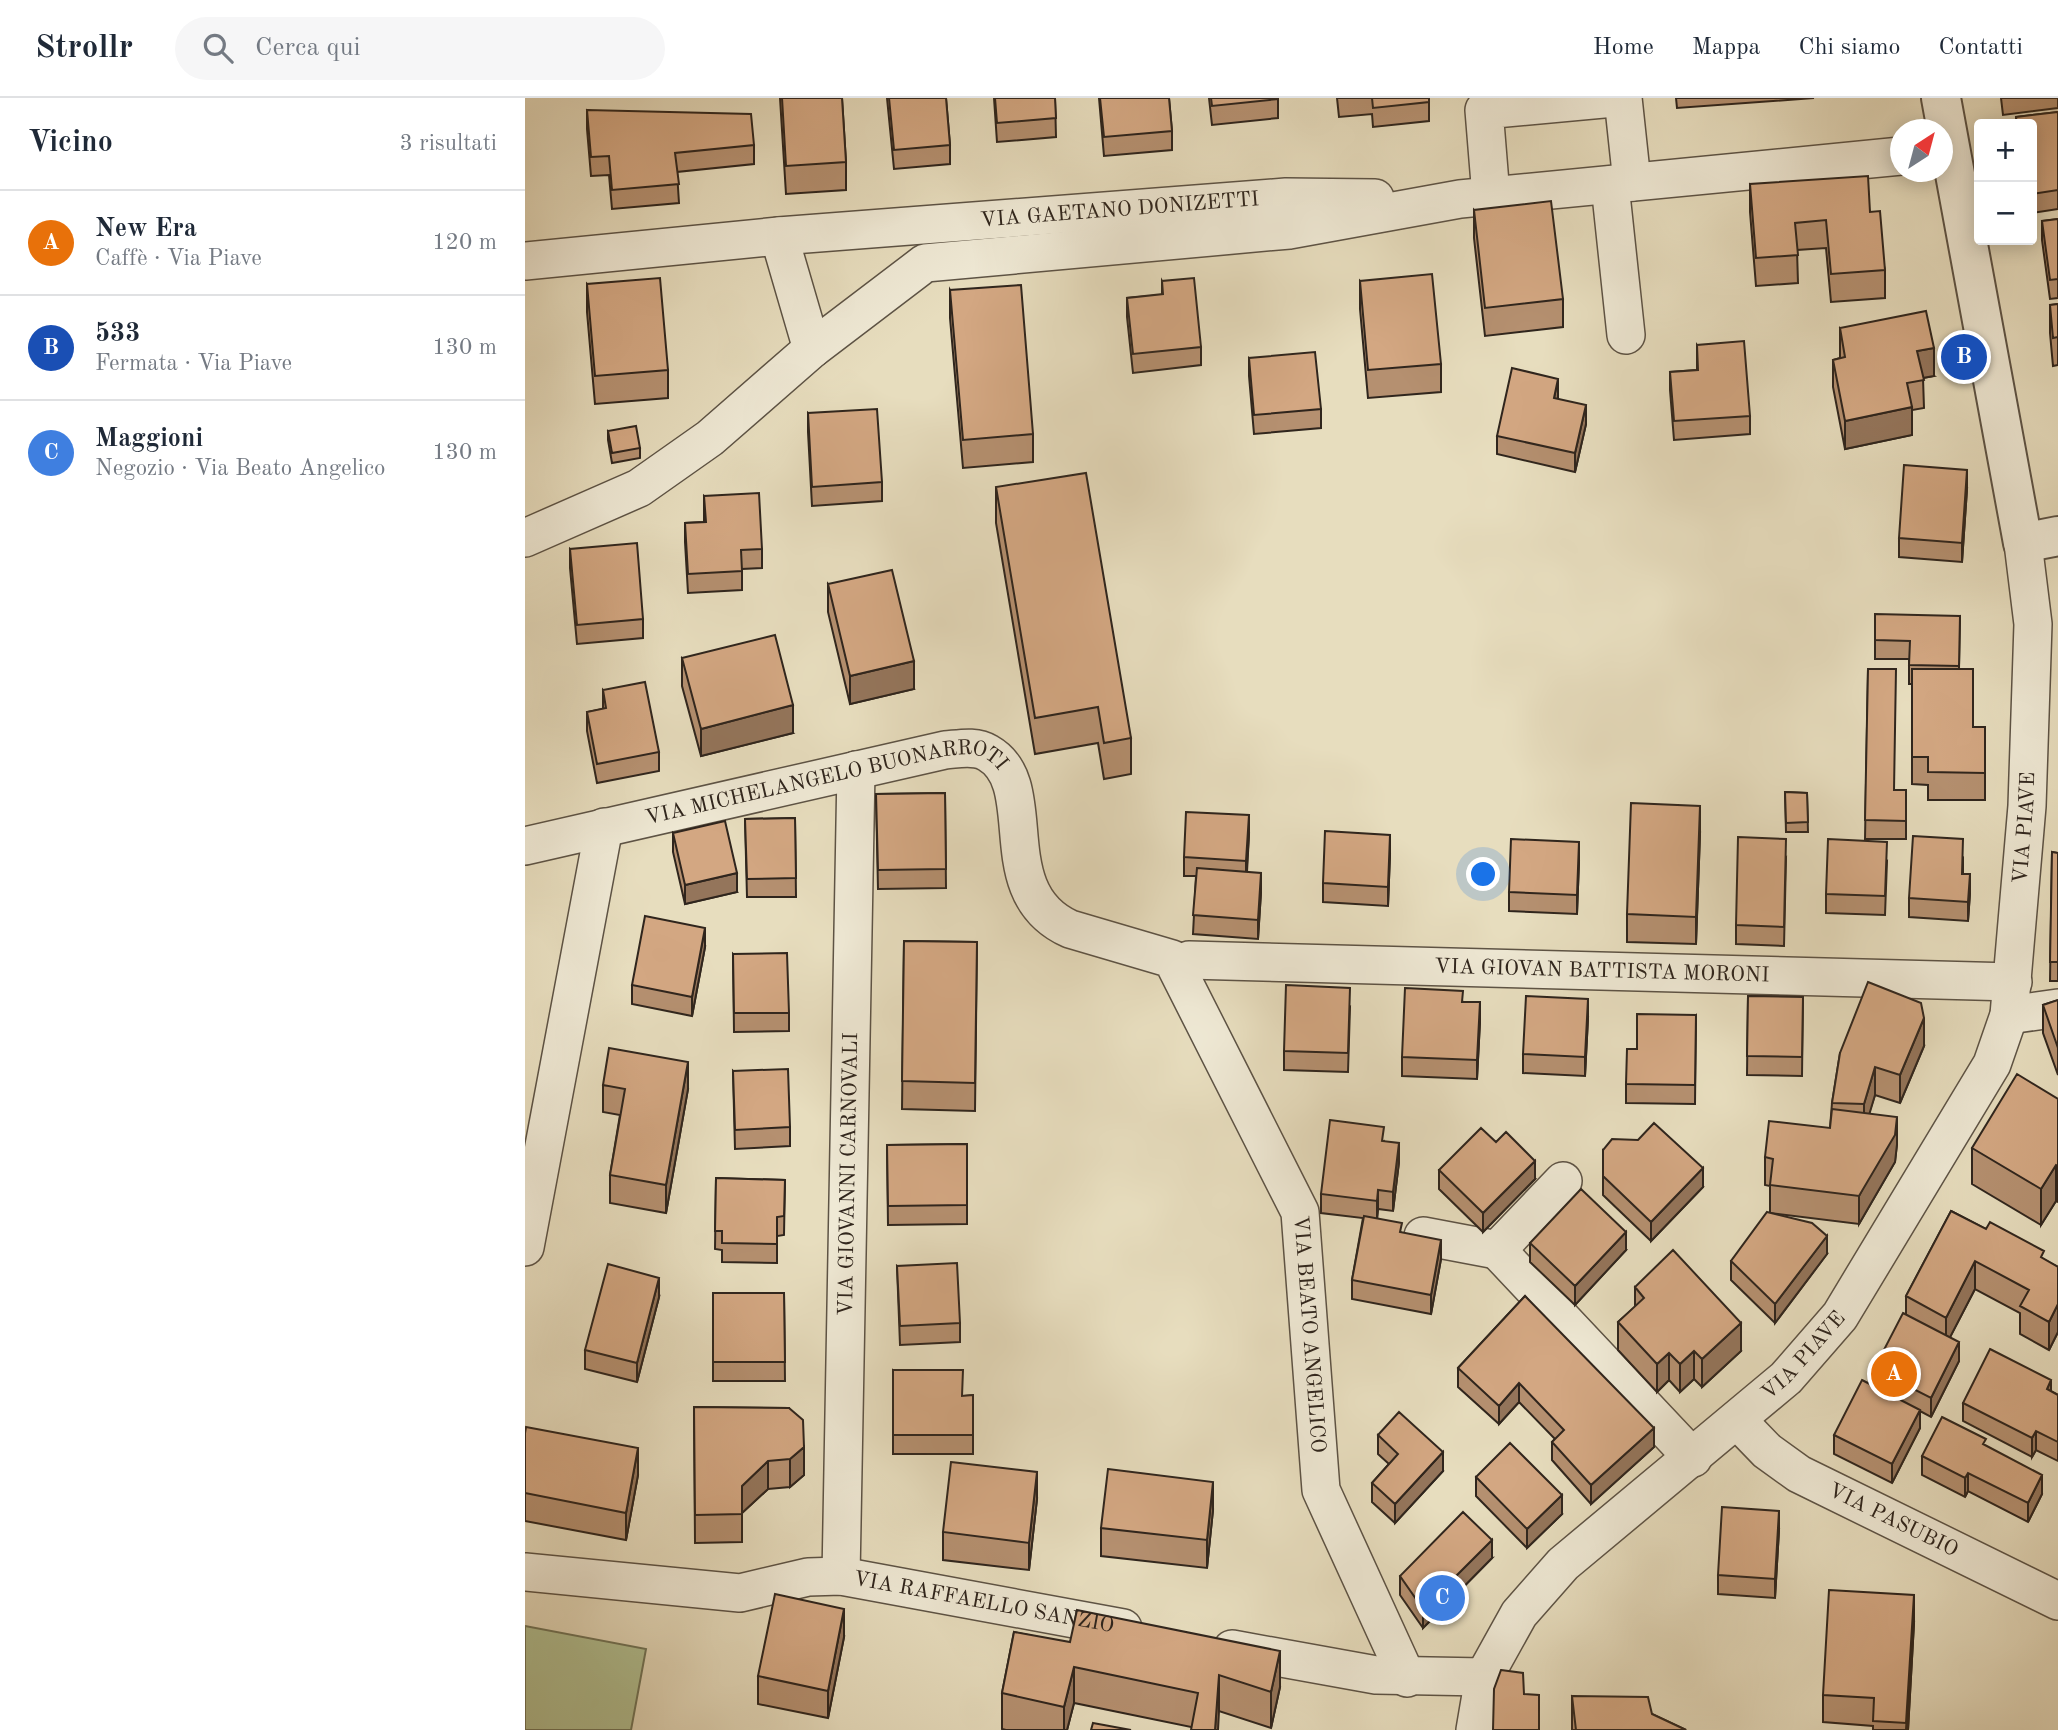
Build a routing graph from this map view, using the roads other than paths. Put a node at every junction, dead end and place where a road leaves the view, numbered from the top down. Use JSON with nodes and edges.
{"nodes":[{"id":1,"x":1614,"y":98,"type":"edge"},
{"id":2,"x":1623,"y":98,"type":"edge"},
{"id":3,"x":1941,"y":98,"type":"edge"},
{"id":4,"x":1943,"y":119,"type":"edge"},
{"id":5,"x":1890,"y":157,"type":"edge"},
{"id":6,"x":1953,"y":181,"type":"edge"},
{"id":7,"x":1621,"y":183,"type":"junction"},
{"id":8,"x":1476,"y":198,"type":"junction"},
{"id":9,"x":779,"y":236,"type":"junction"},
{"id":10,"x":525,"y":261,"type":"edge"},
{"id":11,"x":1626,"y":335,"type":"dead end"},
{"id":12,"x":812,"y":349,"type":"junction"},
{"id":13,"x":525,"y":537,"type":"edge"},
{"id":14,"x":2040,"y":539,"type":"edge"},
{"id":15,"x":856,"y":770,"type":"junction"},
{"id":16,"x":604,"y":827,"type":"junction"},
{"id":17,"x":525,"y":846,"type":"edge"},
{"id":18,"x":1181,"y":960,"type":"junction"},
{"id":19,"x":2011,"y":999,"type":"junction"},
{"id":20,"x":2058,"y":1008,"type":"edge"},
{"id":21,"x":1563,"y":1181,"type":"dead end"},
{"id":22,"x":1423,"y":1236,"type":"edge"},
{"id":23,"x":525,"y":1247,"type":"edge"},
{"id":24,"x":1497,"y":1251,"type":"junction"},
{"id":25,"x":1738,"y":1421,"type":"junction"},
{"id":26,"x":1693,"y":1458,"type":"junction"},
{"id":27,"x":525,"y":1572,"type":"edge"},
{"id":28,"x":841,"y":1576,"type":"junction"},
{"id":29,"x":2058,"y":1601,"type":"edge"},
{"id":30,"x":1156,"y":1634,"type":"edge"},
{"id":31,"x":1197,"y":1642,"type":"edge"},
{"id":32,"x":1484,"y":1676,"type":"junction"},
{"id":33,"x":1407,"y":1678,"type":"junction"},
{"id":34,"x":1475,"y":1730,"type":"edge"}],
"edges":[{"from":1,"to":8,"type":"street"},
{"from":2,"to":7,"type":"street"},
{"from":3,"to":4,"type":"street","name":"VIA PIAVE"},
{"from":5,"to":7,"type":"street","name":"VIA GAETANO DONIZETTI"},
{"from":6,"to":14,"type":"street","name":"VIA PIAVE"},
{"from":7,"to":8,"type":"street","name":"VIA GAETANO DONIZETTI"},
{"from":7,"to":11,"type":"street"},
{"from":8,"to":9,"type":"street","name":"VIA GAETANO DONIZETTI"},
{"from":8,"to":12,"type":"street","name":"VIA GAETANO DONIZETTI"},
{"from":9,"to":10,"type":"street","name":"VIA GAETANO DONIZETTI"},
{"from":9,"to":12,"type":"street"},
{"from":12,"to":13,"type":"street","name":"VIA GAETANO DONIZETTI"},
{"from":14,"to":19,"type":"street","name":"VIA PIAVE"},
{"from":15,"to":16,"type":"street","name":"VIA MICHELANGELO BUONARROTI"},
{"from":15,"to":18,"type":"street","name":"VIA MICHELANGELO BUONARROTI"},
{"from":15,"to":28,"type":"street","name":"VIA GIOVANNI CARNOVALI"},
{"from":16,"to":17,"type":"street","name":"VIA MICHELANGELO BUONARROTI"},
{"from":16,"to":23,"type":"street"},
{"from":18,"to":19,"type":"street","name":"VIA GIOVAN BATTISTA MORONI"},
{"from":18,"to":33,"type":"street","name":"VIA BEATO ANGELICO"},
{"from":19,"to":20,"type":"street","name":"VIA GIOVAN BATTISTA MORONI"},
{"from":19,"to":25,"type":"street","name":"VIA PIAVE"},
{"from":21,"to":24,"type":"street"},
{"from":22,"to":24,"type":"street"},
{"from":24,"to":26,"type":"street"},
{"from":25,"to":26,"type":"street","name":"VIA PIAVE"},
{"from":25,"to":29,"type":"street","name":"VIA PASUBIO"},
{"from":26,"to":32,"type":"street","name":"VIA PIAVE"},
{"from":27,"to":28,"type":"street","name":"VIA RAFFAELLO SANZIO"},
{"from":28,"to":30,"type":"street","name":"VIA RAFFAELLO SANZIO"},
{"from":31,"to":33,"type":"street"},
{"from":32,"to":33,"type":"street"},
{"from":32,"to":34,"type":"street","name":"VIA PIAVE"}]}
